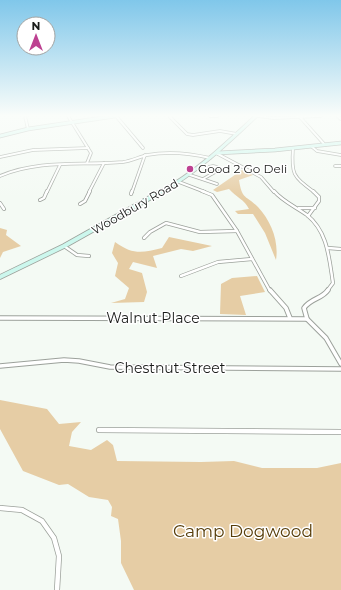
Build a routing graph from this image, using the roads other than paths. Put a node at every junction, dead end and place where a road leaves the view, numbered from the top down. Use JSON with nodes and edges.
{"nodes":[{"id":1,"x":85,"y":144,"type":"edge"},
{"id":2,"x":139,"y":144,"type":"edge"},
{"id":3,"x":226,"y":144,"type":"edge"},
{"id":4,"x":337,"y":144,"type":"edge"},
{"id":5,"x":325,"y":145,"type":"joint"},
{"id":6,"x":311,"y":146,"type":"junction"},
{"id":7,"x":88,"y":148,"type":"junction"},
{"id":8,"x":143,"y":148,"type":"dead end"},
{"id":9,"x":293,"y":148,"type":"junction"},
{"id":10,"x":216,"y":153,"type":"junction"},
{"id":11,"x":341,"y":154,"type":"edge"},
{"id":12,"x":145,"y":155,"type":"junction"},
{"id":13,"x":0,"y":157,"type":"edge"},
{"id":14,"x":210,"y":158,"type":"junction"},
{"id":15,"x":87,"y":163,"type":"junction"},
{"id":16,"x":104,"y":163,"type":"junction"},
{"id":17,"x":60,"y":165,"type":"junction"},
{"id":18,"x":335,"y":166,"type":"dead end"},
{"id":19,"x":341,"y":166,"type":"edge"},
{"id":20,"x":217,"y":171,"type":"dead end"},
{"id":21,"x":190,"y":175,"type":"junction"},
{"id":22,"x":0,"y":176,"type":"edge"},
{"id":23,"x":204,"y":179,"type":"junction"},
{"id":24,"x":179,"y":182,"type":"junction"},
{"id":25,"x":217,"y":184,"type":"dead end"},
{"id":26,"x":131,"y":194,"type":"dead end"},
{"id":27,"x":40,"y":200,"type":"dead end"},
{"id":28,"x":0,"y":203,"type":"edge"},
{"id":29,"x":80,"y":204,"type":"dead end"},
{"id":30,"x":296,"y":207,"type":"junction"},
{"id":31,"x":315,"y":208,"type":"junction"},
{"id":32,"x":4,"y":209,"type":"dead end"},
{"id":33,"x":308,"y":216,"type":"junction"},
{"id":34,"x":237,"y":231,"type":"junction"},
{"id":35,"x":144,"y":238,"type":"dead end"},
{"id":36,"x":64,"y":246,"type":"junction"},
{"id":37,"x":328,"y":248,"type":"junction"},
{"id":38,"x":341,"y":249,"type":"edge"},
{"id":39,"x":88,"y":256,"type":"dead end"},
{"id":40,"x":252,"y":259,"type":"junction"},
{"id":41,"x":181,"y":276,"type":"dead end"},
{"id":42,"x":0,"y":277,"type":"edge"},
{"id":43,"x":0,"y":318,"type":"edge"},
{"id":44,"x":290,"y":318,"type":"junction"},
{"id":45,"x":307,"y":319,"type":"junction"},
{"id":46,"x":341,"y":364,"type":"edge"},
{"id":47,"x":0,"y":366,"type":"edge"},
{"id":48,"x":341,"y":369,"type":"edge"},
{"id":49,"x":99,"y":430,"type":"dead end"},
{"id":50,"x":341,"y":432,"type":"edge"},
{"id":51,"x":0,"y":508,"type":"edge"},
{"id":52,"x":57,"y":590,"type":"edge"}],
"edges":[{"from":1,"to":7,"type":"street"},
{"from":2,"to":8,"type":"street"},
{"from":3,"to":10,"type":"main road","name":"Woodbury Road"},
{"from":4,"to":5,"type":"main road"},
{"from":5,"to":6,"type":"main road"},
{"from":6,"to":9,"type":"main road"},
{"from":6,"to":11,"type":"street"},
{"from":7,"to":13,"type":"street"},
{"from":7,"to":15,"type":"street"},
{"from":9,"to":10,"type":"main road"},
{"from":9,"to":31,"type":"street"},
{"from":10,"to":14,"type":"main road","name":"Woodbury Road"},
{"from":10,"to":30,"type":"street"},
{"from":12,"to":14,"type":"street"},
{"from":12,"to":16,"type":"street"},
{"from":12,"to":26,"type":"street"},
{"from":14,"to":21,"type":"main road","name":"Woodbury Road"},
{"from":15,"to":16,"type":"street"},
{"from":15,"to":17,"type":"street"},
{"from":16,"to":29,"type":"street"},
{"from":17,"to":22,"type":"street"},
{"from":17,"to":27,"type":"street"},
{"from":18,"to":19,"type":"street"},
{"from":20,"to":23,"type":"street"},
{"from":21,"to":23,"type":"street"},
{"from":21,"to":24,"type":"main road","name":"Woodbury Road"},
{"from":23,"to":25,"type":"street"},
{"from":24,"to":34,"type":"street"},
{"from":24,"to":36,"type":"main road","name":"Woodbury Road"},
{"from":28,"to":32,"type":"street"},
{"from":30,"to":31,"type":"street"},
{"from":30,"to":33,"type":"street"},
{"from":31,"to":33,"type":"street"},
{"from":33,"to":37,"type":"street"},
{"from":34,"to":35,"type":"street"},
{"from":34,"to":40,"type":"street"},
{"from":36,"to":39,"type":"street"},
{"from":36,"to":42,"type":"main road","name":"Woodbury Road"},
{"from":37,"to":38,"type":"street"},
{"from":37,"to":45,"type":"street"},
{"from":40,"to":41,"type":"street"},
{"from":40,"to":44,"type":"street"},
{"from":43,"to":44,"type":"street","name":"Walnut Place"},
{"from":44,"to":45,"type":"street","name":"Walnut Place"},
{"from":45,"to":46,"type":"street"},
{"from":47,"to":48,"type":"street","name":"Chestnut Street"},
{"from":49,"to":50,"type":"street"},
{"from":51,"to":52,"type":"street"}]}
